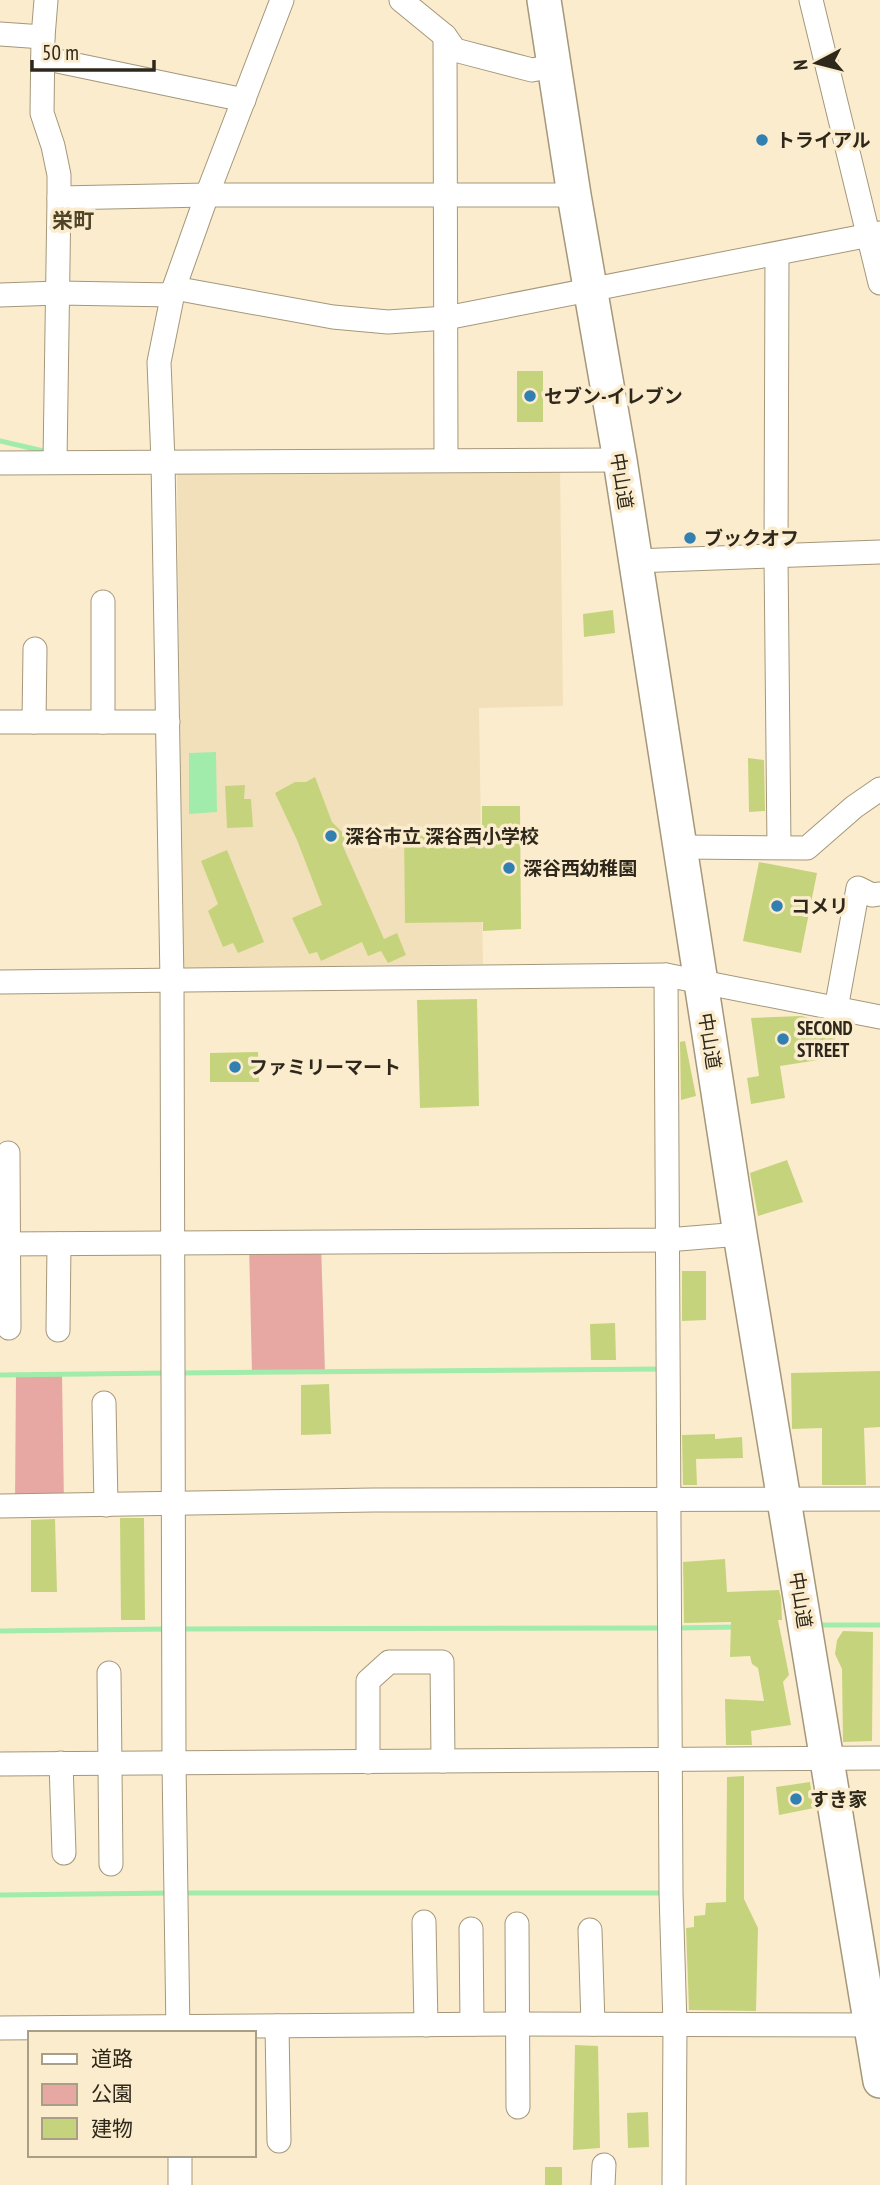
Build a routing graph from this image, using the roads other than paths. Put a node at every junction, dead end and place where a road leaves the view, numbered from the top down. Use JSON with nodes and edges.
{"nodes":[{"id":1,"x":46,"y":0,"type":"edge"},
{"id":2,"x":282,"y":0,"type":"edge"},
{"id":3,"x":401,"y":0,"type":"edge"},
{"id":4,"x":544,"y":0,"type":"edge"},
{"id":5,"x":811,"y":0,"type":"edge"},
{"id":6,"x":0,"y":34,"type":"edge"},
{"id":7,"x":445,"y":36,"type":"junction"},
{"id":8,"x":43,"y":48,"type":"junction"},
{"id":9,"x":554,"y":66,"type":"junction"},
{"id":10,"x":244,"y":100,"type":"junction"},
{"id":11,"x":207,"y":195,"type":"junction"},
{"id":12,"x":446,"y":195,"type":"junction"},
{"id":13,"x":574,"y":195,"type":"junction"},
{"id":14,"x":59,"y":198,"type":"junction"},
{"id":15,"x":874,"y":234,"type":"edge"},
{"id":16,"x":777,"y":255,"type":"junction"},
{"id":17,"x":880,"y":283,"type":"edge"},
{"id":18,"x":173,"y":291,"type":"junction"},
{"id":19,"x":590,"y":291,"type":"junction"},
{"id":20,"x":59,"y":293,"type":"junction"},
{"id":21,"x":0,"y":295,"type":"edge"},
{"id":22,"x":446,"y":318,"type":"junction"},
{"id":23,"x":446,"y":460,"type":"junction"},
{"id":24,"x":620,"y":460,"type":"junction"},
{"id":25,"x":55,"y":461,"type":"junction"},
{"id":26,"x":163,"y":461,"type":"junction"},
{"id":27,"x":0,"y":463,"type":"edge"},
{"id":28,"x":880,"y":552,"type":"edge"},
{"id":29,"x":776,"y":557,"type":"junction"},
{"id":30,"x":635,"y":561,"type":"junction"},
{"id":31,"x":103,"y":602,"type":"dead end"},
{"id":32,"x":35,"y":649,"type":"dead end"},
{"id":33,"x":0,"y":722,"type":"edge"},
{"id":34,"x":34,"y":722,"type":"junction"},
{"id":35,"x":103,"y":722,"type":"junction"},
{"id":36,"x":168,"y":722,"type":"junction"},
{"id":37,"x":880,"y":789,"type":"edge"},
{"id":38,"x":779,"y":847,"type":"junction"},
{"id":39,"x":680,"y":848,"type":"junction"},
{"id":40,"x":880,"y":894,"type":"edge"},
{"id":41,"x":666,"y":975,"type":"junction"},
{"id":42,"x":172,"y":981,"type":"junction"},
{"id":43,"x":701,"y":981,"type":"junction"},
{"id":44,"x":0,"y":982,"type":"edge"},
{"id":45,"x":836,"y":1009,"type":"junction"},
{"id":46,"x":880,"y":1017,"type":"edge"},
{"id":47,"x":8,"y":1153,"type":"dead end"},
{"id":48,"x":740,"y":1234,"type":"junction"},
{"id":49,"x":667,"y":1240,"type":"junction"},
{"id":50,"x":4,"y":1244,"type":"edge"},
{"id":51,"x":59,"y":1244,"type":"junction"},
{"id":52,"x":172,"y":1244,"type":"junction"},
{"id":53,"x":9,"y":1328,"type":"dead end"},
{"id":54,"x":58,"y":1330,"type":"dead end"},
{"id":55,"x":104,"y":1403,"type":"dead end"},
{"id":56,"x":668,"y":1499,"type":"junction"},
{"id":57,"x":880,"y":1499,"type":"edge"},
{"id":58,"x":784,"y":1500,"type":"junction"},
{"id":59,"x":174,"y":1502,"type":"junction"},
{"id":60,"x":106,"y":1505,"type":"junction"},
{"id":61,"x":0,"y":1506,"type":"edge"},
{"id":62,"x":109,"y":1673,"type":"dead end"},
{"id":63,"x":827,"y":1758,"type":"junction"},
{"id":64,"x":880,"y":1758,"type":"edge"},
{"id":65,"x":670,"y":1760,"type":"junction"},
{"id":66,"x":443,"y":1761,"type":"junction"},
{"id":67,"x":368,"y":1762,"type":"junction"},
{"id":68,"x":0,"y":1763,"type":"edge"},
{"id":69,"x":61,"y":1763,"type":"junction"},
{"id":70,"x":109,"y":1763,"type":"junction"},
{"id":71,"x":174,"y":1763,"type":"junction"},
{"id":72,"x":64,"y":1853,"type":"dead end"},
{"id":73,"x":111,"y":1864,"type":"dead end"},
{"id":74,"x":424,"y":1922,"type":"dead end"},
{"id":75,"x":516,"y":1924,"type":"dead end"},
{"id":76,"x":471,"y":1929,"type":"dead end"},
{"id":77,"x":590,"y":1930,"type":"dead end"},
{"id":78,"x":472,"y":2024,"type":"junction"},
{"id":79,"x":516,"y":2024,"type":"junction"},
{"id":80,"x":593,"y":2024,"type":"junction"},
{"id":81,"x":425,"y":2025,"type":"junction"},
{"id":82,"x":675,"y":2025,"type":"junction"},
{"id":83,"x":875,"y":2025,"type":"edge"},
{"id":84,"x":277,"y":2026,"type":"junction"},
{"id":85,"x":0,"y":2028,"type":"edge"},
{"id":86,"x":178,"y":2030,"type":"edge"},
{"id":87,"x":880,"y":2081,"type":"edge"},
{"id":88,"x":518,"y":2107,"type":"dead end"},
{"id":89,"x":279,"y":2141,"type":"dead end"},
{"id":90,"x":180,"y":2157,"type":"edge"},
{"id":91,"x":180,"y":2185,"type":"edge"},
{"id":92,"x":674,"y":2185,"type":"edge"}],
"edges":[{"from":1,"to":8,"type":"street"},
{"from":2,"to":10,"type":"street"},
{"from":3,"to":7,"type":"street"},
{"from":4,"to":9,"type":"highway","name":"中山道"},
{"from":5,"to":15,"type":"street"},
{"from":6,"to":8,"type":"street"},
{"from":7,"to":9,"type":"street"},
{"from":7,"to":12,"type":"street"},
{"from":8,"to":10,"type":"street"},
{"from":8,"to":14,"type":"street"},
{"from":9,"to":13,"type":"highway","name":"中山道"},
{"from":10,"to":11,"type":"street"},
{"from":11,"to":12,"type":"street"},
{"from":11,"to":14,"type":"street"},
{"from":11,"to":18,"type":"street"},
{"from":12,"to":13,"type":"street"},
{"from":12,"to":22,"type":"street"},
{"from":13,"to":19,"type":"highway","name":"中山道"},
{"from":14,"to":20,"type":"street"},
{"from":15,"to":16,"type":"street"},
{"from":15,"to":17,"type":"street"},
{"from":16,"to":19,"type":"street"},
{"from":16,"to":29,"type":"street"},
{"from":18,"to":20,"type":"street"},
{"from":18,"to":22,"type":"street"},
{"from":18,"to":26,"type":"street"},
{"from":19,"to":22,"type":"street"},
{"from":19,"to":24,"type":"highway","name":"中山道"},
{"from":20,"to":21,"type":"street"},
{"from":20,"to":25,"type":"street"},
{"from":22,"to":23,"type":"street"},
{"from":23,"to":24,"type":"street"},
{"from":23,"to":26,"type":"street"},
{"from":24,"to":30,"type":"highway","name":"中山道"},
{"from":25,"to":26,"type":"street"},
{"from":25,"to":27,"type":"street"},
{"from":26,"to":36,"type":"street"},
{"from":28,"to":29,"type":"street"},
{"from":29,"to":30,"type":"street"},
{"from":29,"to":38,"type":"street"},
{"from":30,"to":39,"type":"highway","name":"中山道"},
{"from":31,"to":35,"type":"street"},
{"from":32,"to":34,"type":"street"},
{"from":33,"to":34,"type":"street"},
{"from":34,"to":35,"type":"street"},
{"from":35,"to":36,"type":"street"},
{"from":36,"to":42,"type":"street"},
{"from":37,"to":38,"type":"street"},
{"from":38,"to":39,"type":"street"},
{"from":39,"to":43,"type":"highway","name":"中山道"},
{"from":40,"to":45,"type":"street"},
{"from":41,"to":42,"type":"street"},
{"from":41,"to":43,"type":"street"},
{"from":41,"to":49,"type":"street"},
{"from":42,"to":44,"type":"street"},
{"from":42,"to":52,"type":"street"},
{"from":43,"to":45,"type":"street"},
{"from":43,"to":48,"type":"highway","name":"中山道"},
{"from":45,"to":46,"type":"street"},
{"from":47,"to":50,"type":"street"},
{"from":48,"to":49,"type":"street"},
{"from":48,"to":58,"type":"highway","name":"中山道"},
{"from":49,"to":52,"type":"street"},
{"from":49,"to":56,"type":"street"},
{"from":50,"to":51,"type":"street"},
{"from":50,"to":53,"type":"street"},
{"from":51,"to":52,"type":"street"},
{"from":51,"to":54,"type":"street"},
{"from":52,"to":59,"type":"street"},
{"from":55,"to":60,"type":"street"},
{"from":56,"to":58,"type":"street"},
{"from":56,"to":59,"type":"street"},
{"from":56,"to":65,"type":"street"},
{"from":57,"to":58,"type":"street"},
{"from":58,"to":63,"type":"highway","name":"中山道"},
{"from":59,"to":60,"type":"street"},
{"from":59,"to":71,"type":"street"},
{"from":60,"to":61,"type":"street"},
{"from":62,"to":70,"type":"street"},
{"from":63,"to":64,"type":"street"},
{"from":63,"to":65,"type":"street"},
{"from":63,"to":83,"type":"highway","name":"中山道"},
{"from":65,"to":66,"type":"street"},
{"from":65,"to":82,"type":"street"},
{"from":66,"to":67,"type":"street"},
{"from":66,"to":67,"type":"street"},
{"from":67,"to":71,"type":"street"},
{"from":68,"to":69,"type":"street"},
{"from":69,"to":70,"type":"street"},
{"from":69,"to":72,"type":"street"},
{"from":70,"to":71,"type":"street"},
{"from":70,"to":73,"type":"street"},
{"from":71,"to":86,"type":"street"},
{"from":74,"to":81,"type":"street"},
{"from":75,"to":79,"type":"street"},
{"from":76,"to":78,"type":"street"},
{"from":77,"to":80,"type":"street"},
{"from":78,"to":79,"type":"street"},
{"from":78,"to":81,"type":"street"},
{"from":79,"to":80,"type":"street"},
{"from":79,"to":88,"type":"street"},
{"from":80,"to":82,"type":"street"},
{"from":81,"to":84,"type":"street"},
{"from":82,"to":83,"type":"street"},
{"from":82,"to":92,"type":"street"},
{"from":83,"to":87,"type":"highway","name":"中山道"},
{"from":84,"to":86,"type":"street"},
{"from":84,"to":89,"type":"street"},
{"from":85,"to":86,"type":"street"},
{"from":90,"to":91,"type":"street"}]}
